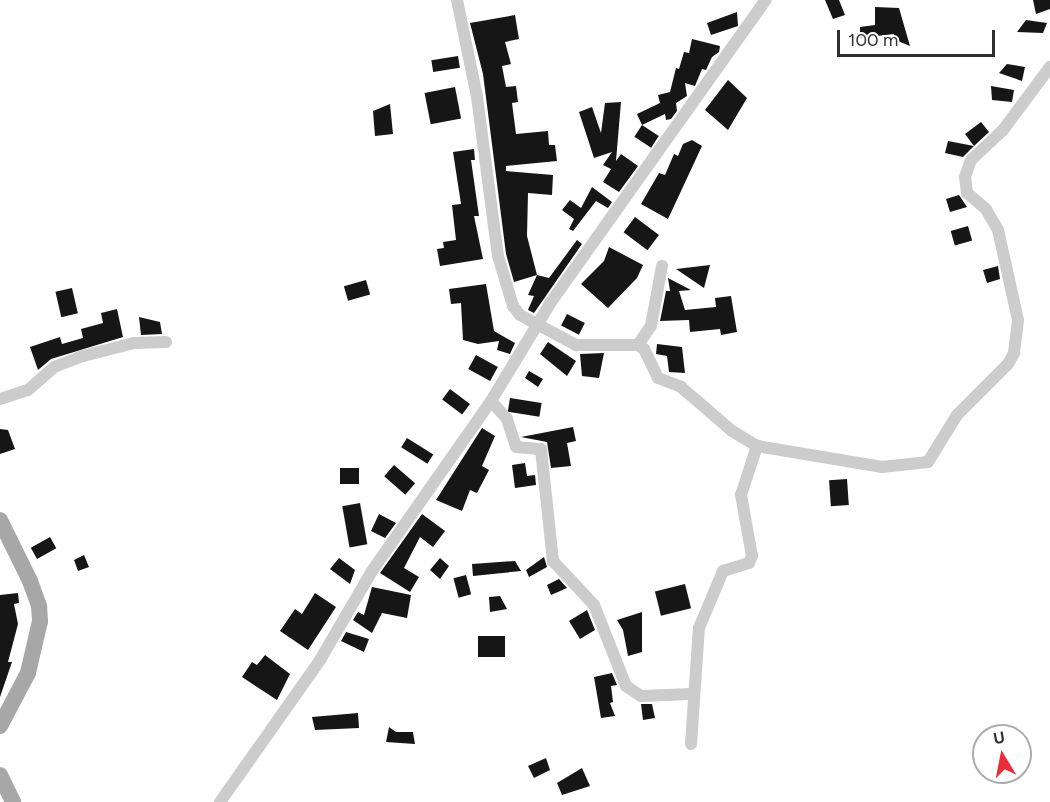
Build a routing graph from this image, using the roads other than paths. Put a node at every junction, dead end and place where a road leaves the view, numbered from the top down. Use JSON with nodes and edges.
{"nodes":[{"id":1,"x":457,"y":0,"type":"edge"},
{"id":2,"x":766,"y":0,"type":"edge"},
{"id":3,"x":1050,"y":67,"type":"edge"},
{"id":4,"x":662,"y":266,"type":"dead end"},
{"id":5,"x":537,"y":328,"type":"junction"},
{"id":6,"x":166,"y":342,"type":"dead end"},
{"id":7,"x":638,"y":345,"type":"junction"},
{"id":8,"x":0,"y":399,"type":"edge"},
{"id":9,"x":490,"y":402,"type":"junction"},
{"id":10,"x":757,"y":446,"type":"junction"},
{"id":11,"x":0,"y":520,"type":"edge"},
{"id":12,"x":692,"y":694,"type":"junction"},
{"id":13,"x":0,"y":726,"type":"edge"},
{"id":14,"x":691,"y":744,"type":"dead end"},
{"id":15,"x":0,"y":775,"type":"edge"},
{"id":16,"x":13,"y":802,"type":"edge"},
{"id":17,"x":220,"y":802,"type":"edge"}],
"edges":[{"from":1,"to":5,"type":"street"},
{"from":2,"to":5,"type":"street"},
{"from":3,"to":10,"type":"street"},
{"from":4,"to":7,"type":"street"},
{"from":5,"to":7,"type":"street"},
{"from":5,"to":9,"type":"street"},
{"from":6,"to":8,"type":"street"},
{"from":7,"to":10,"type":"street"},
{"from":9,"to":12,"type":"street"},
{"from":9,"to":17,"type":"street"},
{"from":10,"to":12,"type":"street"},
{"from":11,"to":13,"type":"main road"},
{"from":12,"to":14,"type":"street"},
{"from":15,"to":16,"type":"main road"}]}
